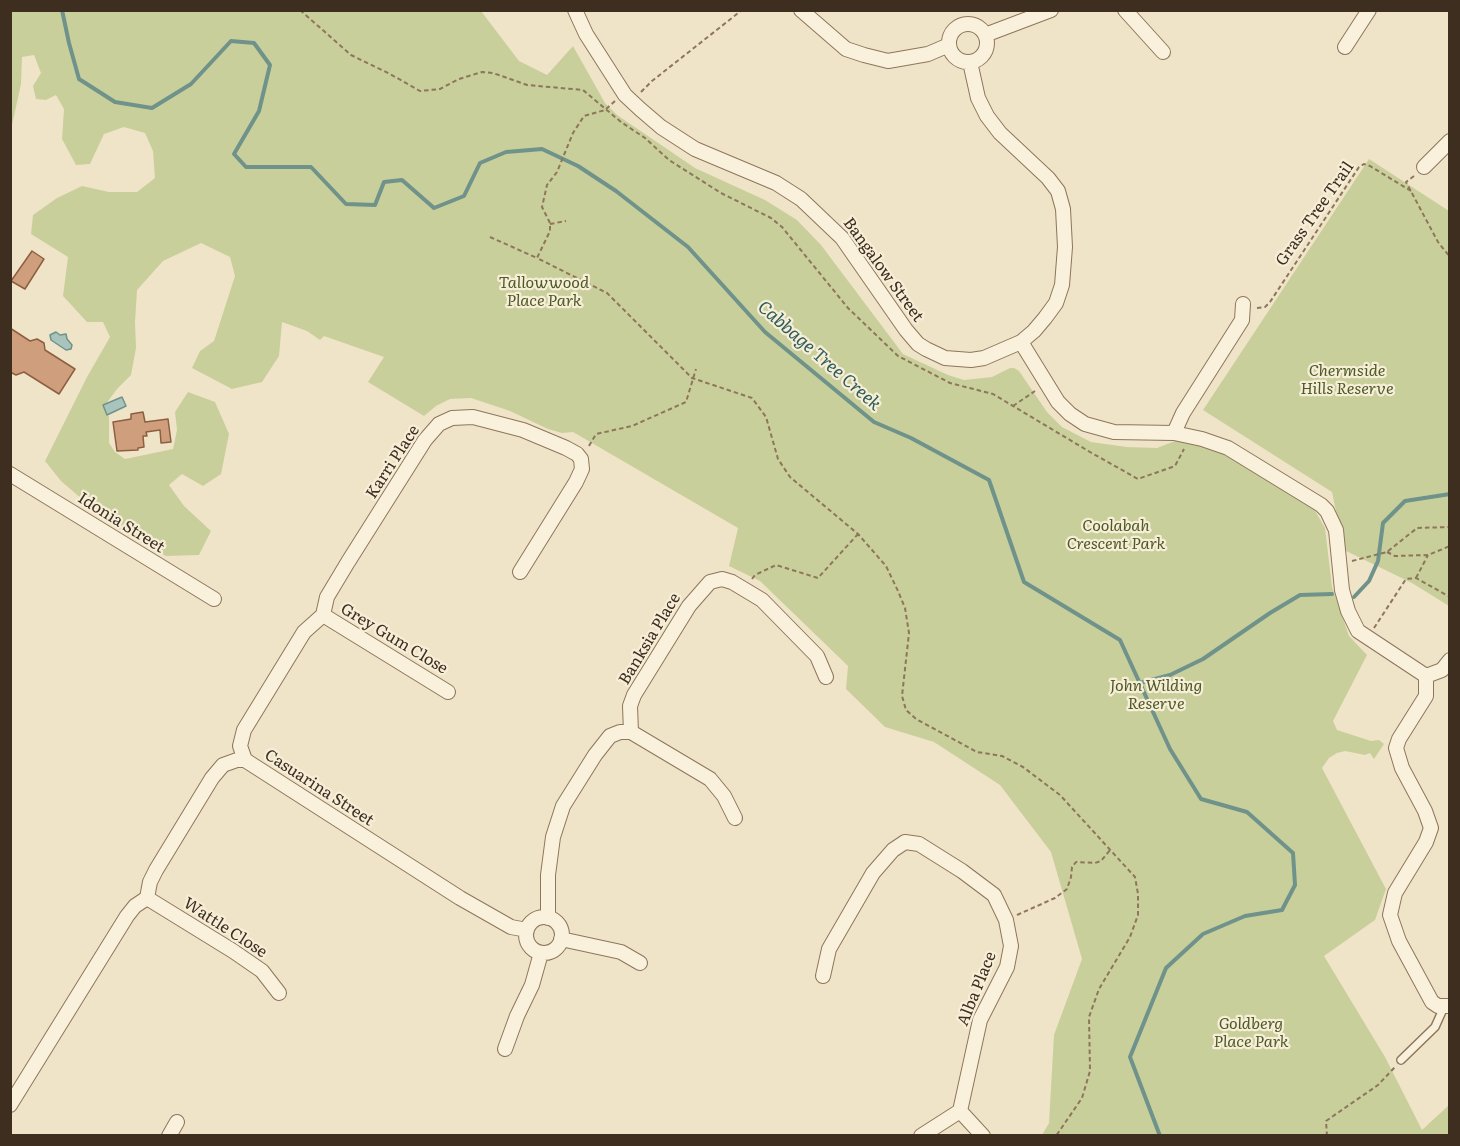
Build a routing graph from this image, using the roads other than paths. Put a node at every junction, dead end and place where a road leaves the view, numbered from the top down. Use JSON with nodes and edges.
{"nodes":[{"id":1,"x":575,"y":10,"type":"edge"},
{"id":2,"x":801,"y":10,"type":"edge"},
{"id":3,"x":961,"y":10,"type":"edge"},
{"id":4,"x":1051,"y":10,"type":"edge"},
{"id":5,"x":1125,"y":10,"type":"edge"},
{"id":6,"x":1369,"y":10,"type":"edge"},
{"id":7,"x":962,"y":26,"type":"junction"},
{"id":8,"x":984,"y":35,"type":"junction"},
{"id":9,"x":949,"y":45,"type":"junction"},
{"id":10,"x":1346,"y":47,"type":"dead end"},
{"id":11,"x":1163,"y":52,"type":"dead end"},
{"id":12,"x":970,"y":62,"type":"junction"},
{"id":13,"x":1449,"y":141,"type":"edge"},
{"id":14,"x":1424,"y":167,"type":"road end"},
{"id":15,"x":1243,"y":307,"type":"road end"},
{"id":16,"x":1021,"y":342,"type":"junction"},
{"id":17,"x":1174,"y":433,"type":"junction"},
{"id":18,"x":10,"y":474,"type":"edge"},
{"id":19,"x":520,"y":572,"type":"dead end"},
{"id":20,"x":214,"y":599,"type":"dead end"},
{"id":21,"x":323,"y":615,"type":"junction"},
{"id":22,"x":1449,"y":660,"type":"edge"},
{"id":23,"x":1426,"y":676,"type":"junction"},
{"id":24,"x":826,"y":677,"type":"dead end"},
{"id":25,"x":448,"y":692,"type":"dead end"},
{"id":26,"x":631,"y":732,"type":"junction"},
{"id":27,"x":245,"y":760,"type":"junction"},
{"id":28,"x":735,"y":818,"type":"dead end"},
{"id":29,"x":147,"y":898,"type":"junction"},
{"id":30,"x":548,"y":918,"type":"junction"},
{"id":31,"x":527,"y":930,"type":"junction"},
{"id":32,"x":561,"y":939,"type":"junction"},
{"id":33,"x":541,"y":953,"type":"junction"},
{"id":34,"x":640,"y":963,"type":"dead end"},
{"id":35,"x":823,"y":976,"type":"dead end"},
{"id":36,"x":279,"y":993,"type":"dead end"},
{"id":37,"x":1447,"y":1007,"type":"edge"},
{"id":38,"x":505,"y":1048,"type":"dead end"},
{"id":39,"x":1401,"y":1060,"type":"road end"},
{"id":40,"x":10,"y":1105,"type":"edge"},
{"id":41,"x":960,"y":1111,"type":"junction"},
{"id":42,"x":177,"y":1122,"type":"dead end"},
{"id":43,"x":169,"y":1136,"type":"edge"},
{"id":44,"x":921,"y":1136,"type":"edge"},
{"id":45,"x":983,"y":1136,"type":"edge"}],
"edges":[{"from":1,"to":16,"type":"street","name":"Bangalow Street"},
{"from":2,"to":9,"type":"street"},
{"from":3,"to":7,"type":"street"},
{"from":4,"to":8,"type":"street"},
{"from":5,"to":11,"type":"street"},
{"from":6,"to":10,"type":"street"},
{"from":7,"to":8,"type":"street"},
{"from":7,"to":9,"type":"street"},
{"from":8,"to":12,"type":"street"},
{"from":9,"to":12,"type":"street"},
{"from":12,"to":16,"type":"street","name":"Bangalow Street"},
{"from":13,"to":14,"type":"street"},
{"from":15,"to":17,"type":"street"},
{"from":16,"to":17,"type":"street"},
{"from":17,"to":23,"type":"street"},
{"from":18,"to":20,"type":"street","name":"Idonia Street"},
{"from":19,"to":21,"type":"street","name":"Karri Place"},
{"from":21,"to":25,"type":"street","name":"Grey Gum Close"},
{"from":21,"to":27,"type":"street","name":"Karri Place"},
{"from":22,"to":23,"type":"street"},
{"from":23,"to":37,"type":"street"},
{"from":24,"to":26,"type":"street","name":"Banksia Place"},
{"from":26,"to":28,"type":"street"},
{"from":26,"to":30,"type":"street"},
{"from":27,"to":29,"type":"street","name":"Casuarina Street"},
{"from":27,"to":31,"type":"street","name":"Casuarina Street"},
{"from":29,"to":36,"type":"street","name":"Wattle Close"},
{"from":29,"to":40,"type":"street","name":"Casuarina Street"},
{"from":30,"to":31,"type":"street"},
{"from":30,"to":32,"type":"street"},
{"from":31,"to":33,"type":"street"},
{"from":32,"to":33,"type":"street"},
{"from":32,"to":34,"type":"street"},
{"from":33,"to":38,"type":"street"},
{"from":35,"to":41,"type":"street","name":"Alba Place"},
{"from":37,"to":39,"type":"lane"},
{"from":41,"to":44,"type":"street"},
{"from":41,"to":45,"type":"street"},
{"from":42,"to":43,"type":"street"}]}
